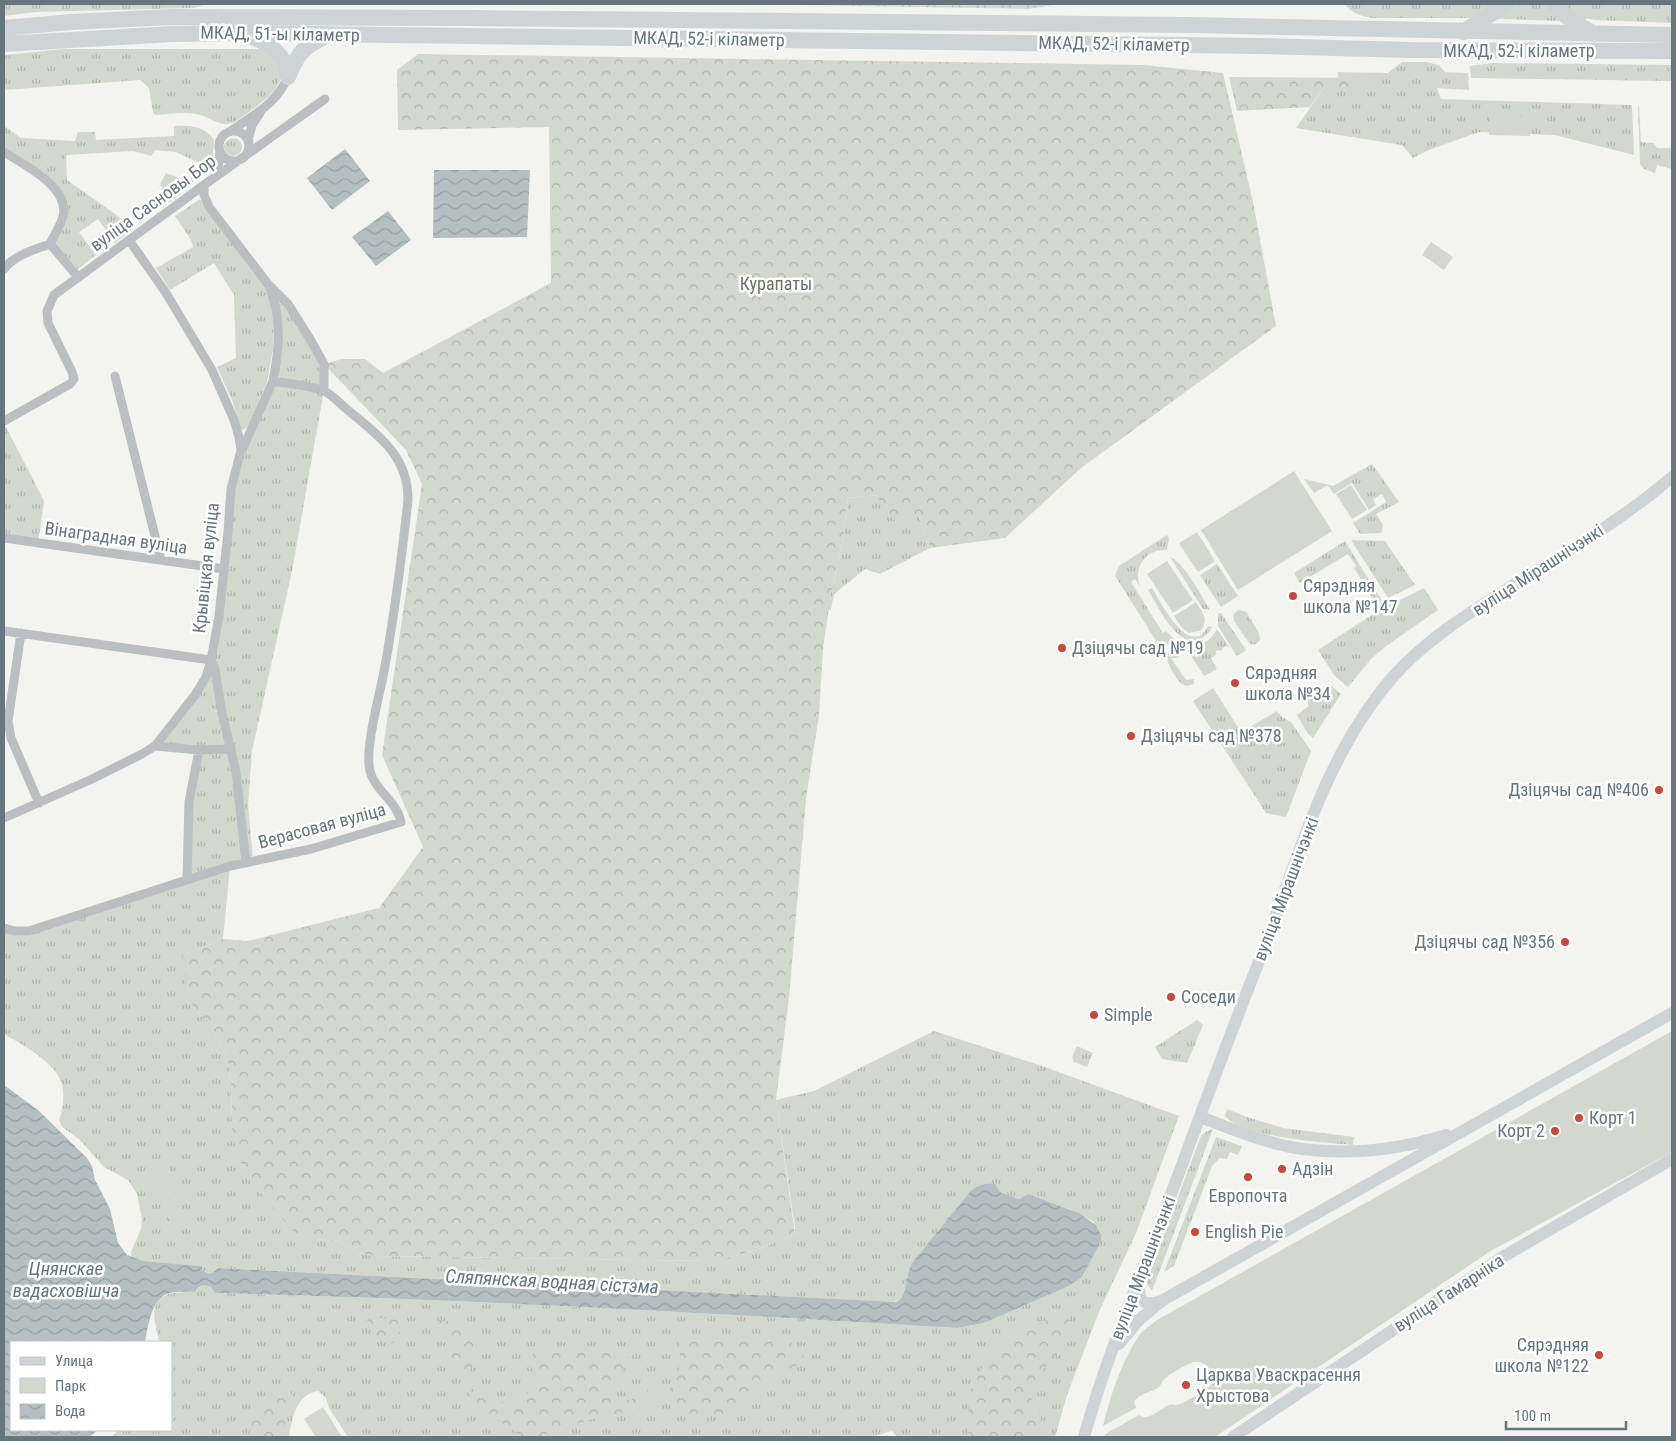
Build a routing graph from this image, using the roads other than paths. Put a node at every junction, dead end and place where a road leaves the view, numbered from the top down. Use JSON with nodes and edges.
{"nodes":[{"id":1,"x":1507,"y":4,"type":"edge"},
{"id":2,"x":1554,"y":4,"type":"edge"},
{"id":3,"x":556,"y":19,"type":"joint"},
{"id":4,"x":4,"y":28,"type":"edge"},
{"id":5,"x":1463,"y":32,"type":"junction"},
{"id":6,"x":243,"y":33,"type":"junction"},
{"id":7,"x":1595,"y":34,"type":"junction"},
{"id":8,"x":330,"y":35,"type":"junction"},
{"id":9,"x":1672,"y":35,"type":"edge"},
{"id":10,"x":556,"y":37,"type":"joint"},
{"id":11,"x":4,"y":44,"type":"edge"},
{"id":12,"x":1672,"y":51,"type":"edge"},
{"id":13,"x":288,"y":77,"type":"junction"},
{"id":14,"x":325,"y":99,"type":"dead end"},
{"id":15,"x":264,"y":109,"type":"junction"},
{"id":16,"x":231,"y":131,"type":"junction"},
{"id":17,"x":248,"y":140,"type":"junction"},
{"id":18,"x":269,"y":140,"type":"junction"},
{"id":19,"x":220,"y":151,"type":"junction"},
{"id":20,"x":4,"y":152,"type":"edge"},
{"id":21,"x":242,"y":158,"type":"junction"},
{"id":22,"x":216,"y":177,"type":"junction"},
{"id":23,"x":204,"y":185,"type":"junction"},
{"id":24,"x":130,"y":240,"type":"junction"},
{"id":25,"x":50,"y":244,"type":"junction"},
{"id":26,"x":4,"y":269,"type":"edge"},
{"id":27,"x":78,"y":277,"type":"junction"},
{"id":28,"x":268,"y":284,"type":"junction"},
{"id":29,"x":115,"y":376,"type":"dead end"},
{"id":30,"x":273,"y":382,"type":"junction"},
{"id":31,"x":324,"y":390,"type":"junction"},
{"id":32,"x":4,"y":422,"type":"edge"},
{"id":33,"x":242,"y":450,"type":"junction"},
{"id":34,"x":1672,"y":477,"type":"edge"},
{"id":35,"x":4,"y":538,"type":"edge"},
{"id":36,"x":161,"y":560,"type":"junction"},
{"id":37,"x":224,"y":570,"type":"junction"},
{"id":38,"x":4,"y":631,"type":"edge"},
{"id":39,"x":21,"y":633,"type":"junction"},
{"id":40,"x":211,"y":660,"type":"junction"},
{"id":41,"x":155,"y":746,"type":"junction"},
{"id":42,"x":231,"y":749,"type":"junction"},
{"id":43,"x":199,"y":750,"type":"junction"},
{"id":44,"x":39,"y":803,"type":"junction"},
{"id":45,"x":4,"y":818,"type":"edge"},
{"id":46,"x":246,"y":863,"type":"junction"},
{"id":47,"x":187,"y":880,"type":"junction"},
{"id":48,"x":4,"y":928,"type":"edge"},
{"id":49,"x":1672,"y":1013,"type":"edge"},
{"id":50,"x":1200,"y":1117,"type":"junction"},
{"id":51,"x":1476,"y":1124,"type":"junction"},
{"id":52,"x":1672,"y":1159,"type":"edge"},
{"id":53,"x":1138,"y":1276,"type":"junction"},
{"id":54,"x":1163,"y":1300,"type":"junction"},
{"id":55,"x":1110,"y":1358,"type":"junction"},
{"id":56,"x":1084,"y":1437,"type":"edge"},
{"id":57,"x":1233,"y":1437,"type":"edge"}],
"edges":[{"from":1,"to":5,"type":"highway"},
{"from":2,"to":7,"type":"highway"},
{"from":3,"to":4,"type":"highway","name":"МКАД, 51-ы кіламетр"},
{"from":3,"to":5,"type":"highway","name":"МКАД, 52-і кіламетр"},
{"from":5,"to":7,"type":"highway","name":"МКАД, 52-і кіламетр"},
{"from":6,"to":8,"type":"highway","name":"МКАД, 51-ы кіламетр"},
{"from":6,"to":11,"type":"highway","name":"МКАД, 51-ы кіламетр"},
{"from":6,"to":13,"type":"highway"},
{"from":7,"to":9,"type":"highway","name":"МКАД, 52-і кіламетр"},
{"from":8,"to":10,"type":"highway","name":"МКАД, 51-ы кіламетр"},
{"from":8,"to":13,"type":"highway"},
{"from":10,"to":12,"type":"highway","name":"МКАД, 52-і кіламетр"},
{"from":13,"to":15,"type":"street"},
{"from":14,"to":18,"type":"street","name":"вуліца Сасновы Бор"},
{"from":15,"to":16,"type":"street"},
{"from":15,"to":17,"type":"street"},
{"from":16,"to":17,"type":"street"},
{"from":16,"to":19,"type":"street"},
{"from":17,"to":18,"type":"street"},
{"from":17,"to":21,"type":"street"},
{"from":18,"to":21,"type":"street","name":"вуліца Сасновы Бор"},
{"from":19,"to":21,"type":"street"},
{"from":19,"to":22,"type":"street"},
{"from":20,"to":25,"type":"street"},
{"from":21,"to":22,"type":"street","name":"вуліца Сасновы Бор"},
{"from":22,"to":23,"type":"street","name":"вуліца Сасновы Бор"},
{"from":23,"to":24,"type":"street","name":"вуліца Сасновы Бор"},
{"from":23,"to":28,"type":"street"},
{"from":24,"to":27,"type":"street","name":"вуліца Сасновы Бор"},
{"from":24,"to":33,"type":"street"},
{"from":25,"to":26,"type":"street"},
{"from":25,"to":27,"type":"street"},
{"from":27,"to":32,"type":"street","name":"вуліца Сасновы Бор"},
{"from":28,"to":30,"type":"street","name":"Крывіцкая вуліца"},
{"from":28,"to":31,"type":"street"},
{"from":29,"to":36,"type":"street"},
{"from":30,"to":31,"type":"street"},
{"from":30,"to":33,"type":"street","name":"Крывіцкая вуліца"},
{"from":31,"to":46,"type":"street","name":"Верасовая вуліца"},
{"from":33,"to":37,"type":"street","name":"Крывіцкая вуліца"},
{"from":34,"to":50,"type":"main road","name":"вуліца Мірашнічэнкі"},
{"from":35,"to":36,"type":"street","name":"Вінаградная вуліца"},
{"from":36,"to":37,"type":"street","name":"Вінаградная вуліца"},
{"from":37,"to":40,"type":"street","name":"Крывіцкая вуліца"},
{"from":38,"to":39,"type":"street"},
{"from":39,"to":40,"type":"street"},
{"from":39,"to":44,"type":"street"},
{"from":40,"to":41,"type":"street","name":"Крывіцкая вуліца"},
{"from":40,"to":42,"type":"street","name":"Верасовая вуліца"},
{"from":41,"to":43,"type":"street"},
{"from":41,"to":44,"type":"street","name":"Крывіцкая вуліца"},
{"from":42,"to":43,"type":"street"},
{"from":42,"to":46,"type":"street","name":"Верасовая вуліца"},
{"from":43,"to":47,"type":"street"},
{"from":44,"to":45,"type":"street","name":"Крывіцкая вуліца"},
{"from":46,"to":47,"type":"street"},
{"from":47,"to":48,"type":"street"},
{"from":49,"to":51,"type":"main road"},
{"from":50,"to":51,"type":"main road"},
{"from":50,"to":53,"type":"main road","name":"вуліца Мірашнічэнкі"},
{"from":51,"to":54,"type":"main road"},
{"from":52,"to":57,"type":"main road","name":"вуліца Гамарніка"},
{"from":53,"to":54,"type":"main road"},
{"from":53,"to":55,"type":"main road","name":"вуліца Мірашнічэнкі"},
{"from":54,"to":55,"type":"main road"},
{"from":55,"to":56,"type":"main road","name":"вуліца Мірашнічэнкі"}]}
